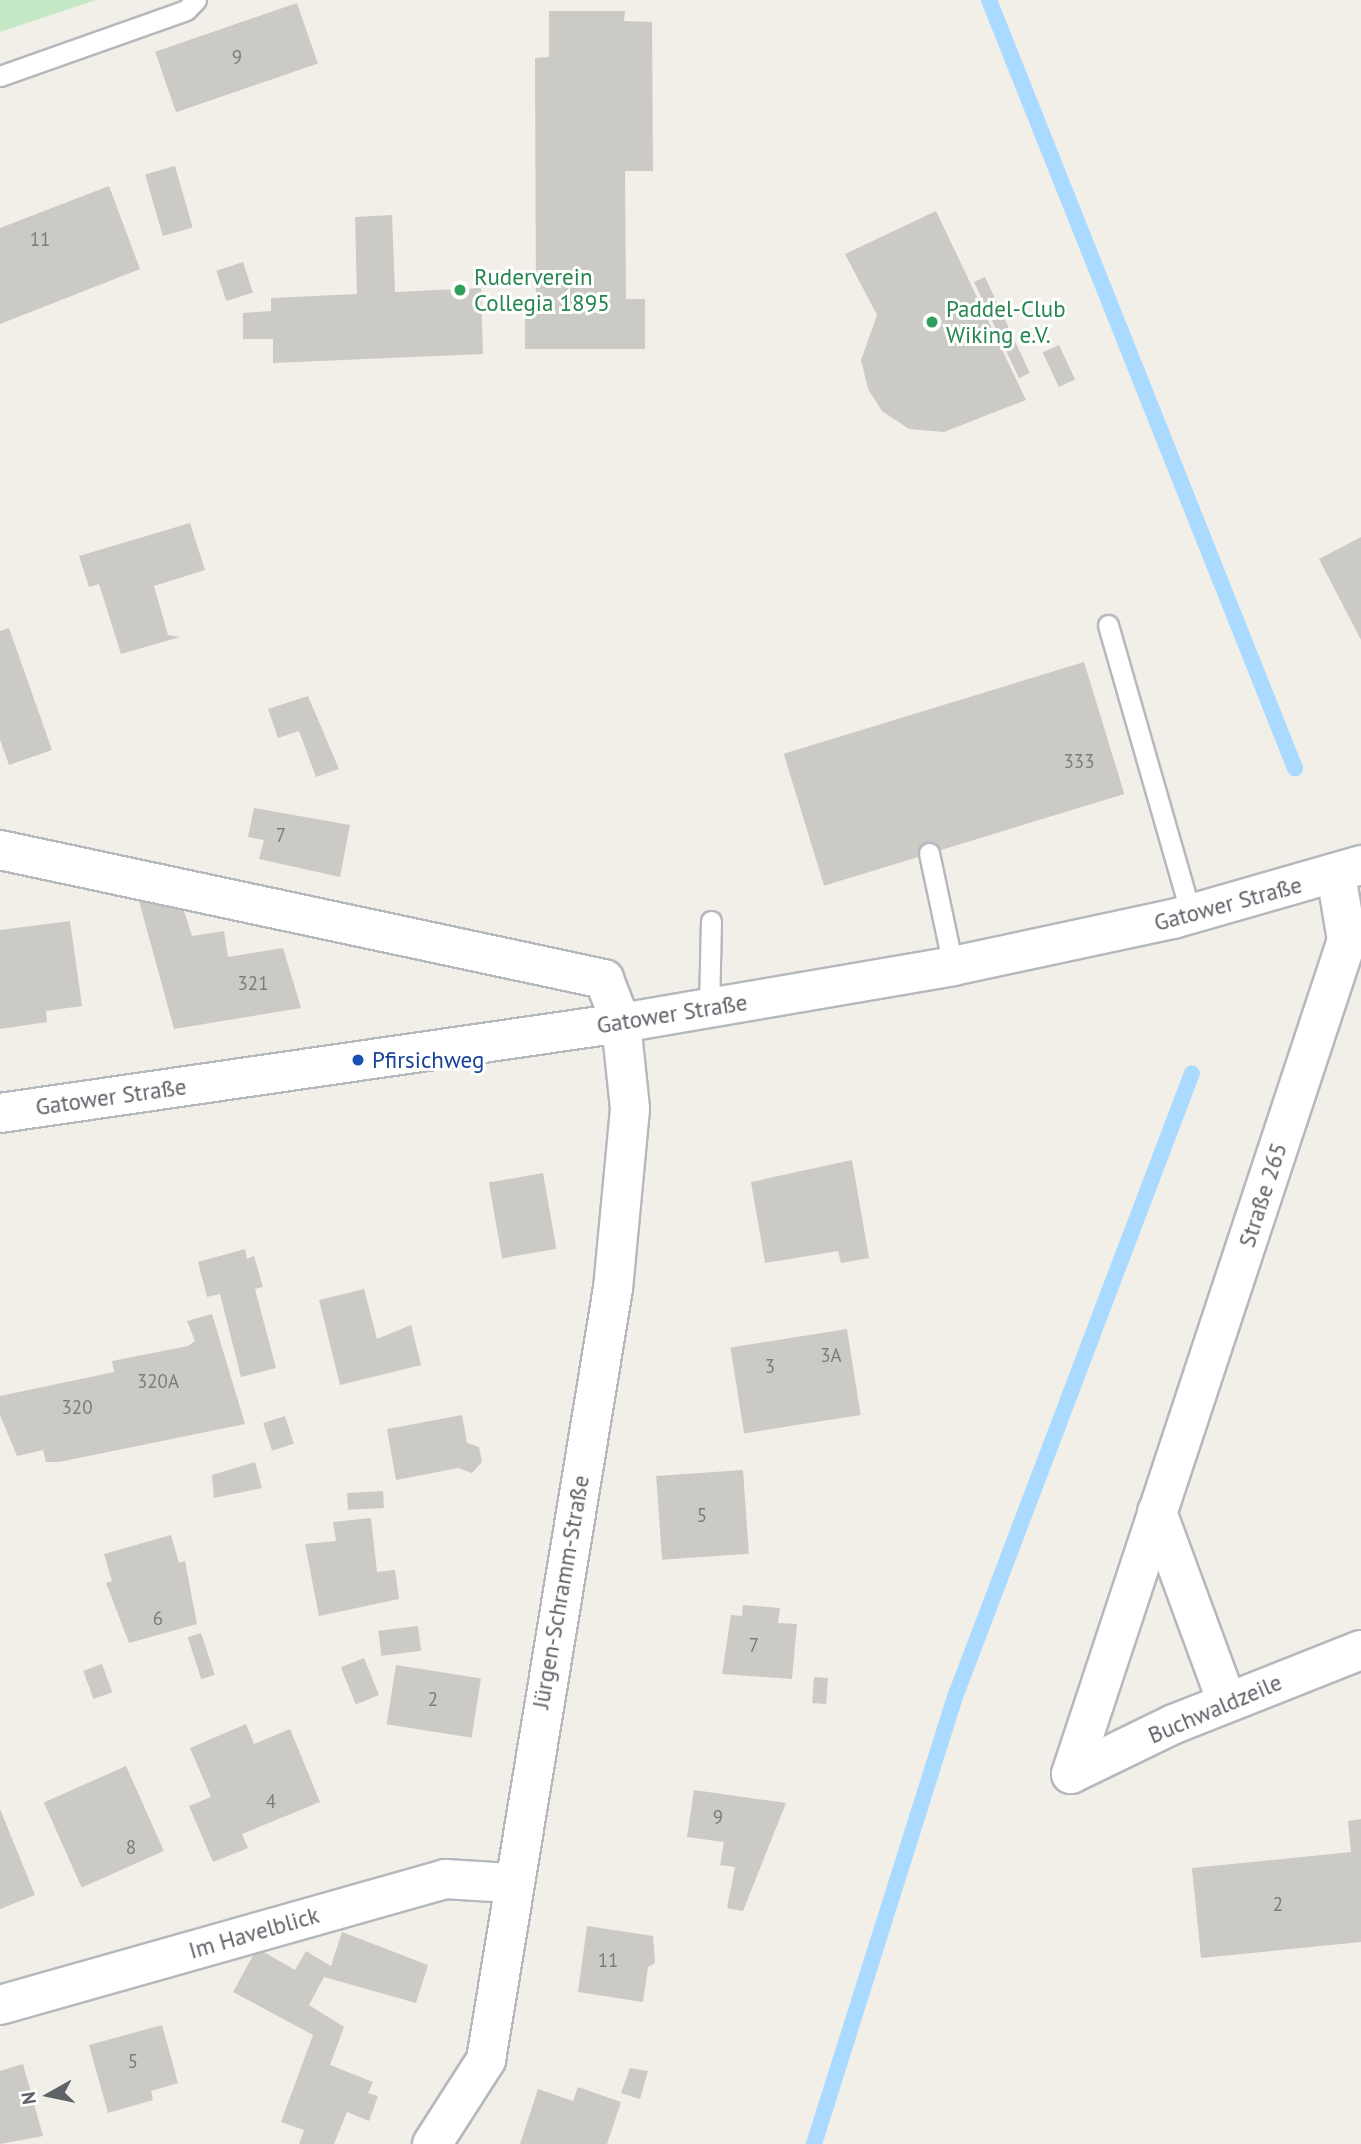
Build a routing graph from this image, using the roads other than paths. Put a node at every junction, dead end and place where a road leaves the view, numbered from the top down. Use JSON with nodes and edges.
{"nodes":[{"id":1,"x":196,"y":0,"type":"edge"},
{"id":2,"x":0,"y":76,"type":"edge"},
{"id":3,"x":1108,"y":625,"type":"dead end"},
{"id":4,"x":0,"y":850,"type":"edge"},
{"id":5,"x":929,"y":853,"type":"dead end"},
{"id":6,"x":1349,"y":870,"type":"edge"},
{"id":7,"x":1191,"y":914,"type":"junction"},
{"id":8,"x":711,"y":921,"type":"dead end"},
{"id":9,"x":953,"y":966,"type":"junction"},
{"id":10,"x":709,"y":1008,"type":"junction"},
{"id":11,"x":621,"y":1023,"type":"junction"},
{"id":12,"x":0,"y":1113,"type":"edge"},
{"id":13,"x":1157,"y":1512,"type":"junction"},
{"id":14,"x":1361,"y":1650,"type":"edge"},
{"id":15,"x":1227,"y":1702,"type":"junction"},
{"id":16,"x":1071,"y":1774,"type":"joint"},
{"id":17,"x":511,"y":1883,"type":"junction"},
{"id":18,"x":0,"y":2005,"type":"edge"},
{"id":19,"x":432,"y":2144,"type":"edge"}],
"edges":[{"from":1,"to":2,"type":"lane"},
{"from":3,"to":7,"type":"lane"},
{"from":4,"to":11,"type":"street"},
{"from":5,"to":9,"type":"lane"},
{"from":6,"to":7,"type":"street","name":"Gatower Straße"},
{"from":6,"to":13,"type":"street","name":"Straße 265"},
{"from":7,"to":9,"type":"street","name":"Gatower Straße"},
{"from":8,"to":10,"type":"lane"},
{"from":9,"to":10,"type":"street","name":"Gatower Straße"},
{"from":10,"to":11,"type":"street","name":"Gatower Straße"},
{"from":11,"to":12,"type":"street","name":"Gatower Straße"},
{"from":11,"to":17,"type":"street","name":"Jürgen-Schramm-Straße"},
{"from":13,"to":15,"type":"street"},
{"from":13,"to":16,"type":"street","name":"Straße 265"},
{"from":14,"to":15,"type":"street","name":"Buchwaldzeile"},
{"from":15,"to":16,"type":"street","name":"Buchwaldzeile"},
{"from":17,"to":18,"type":"street","name":"Im Havelblick"},
{"from":17,"to":19,"type":"street","name":"Jürgen-Schramm-Straße"}]}
